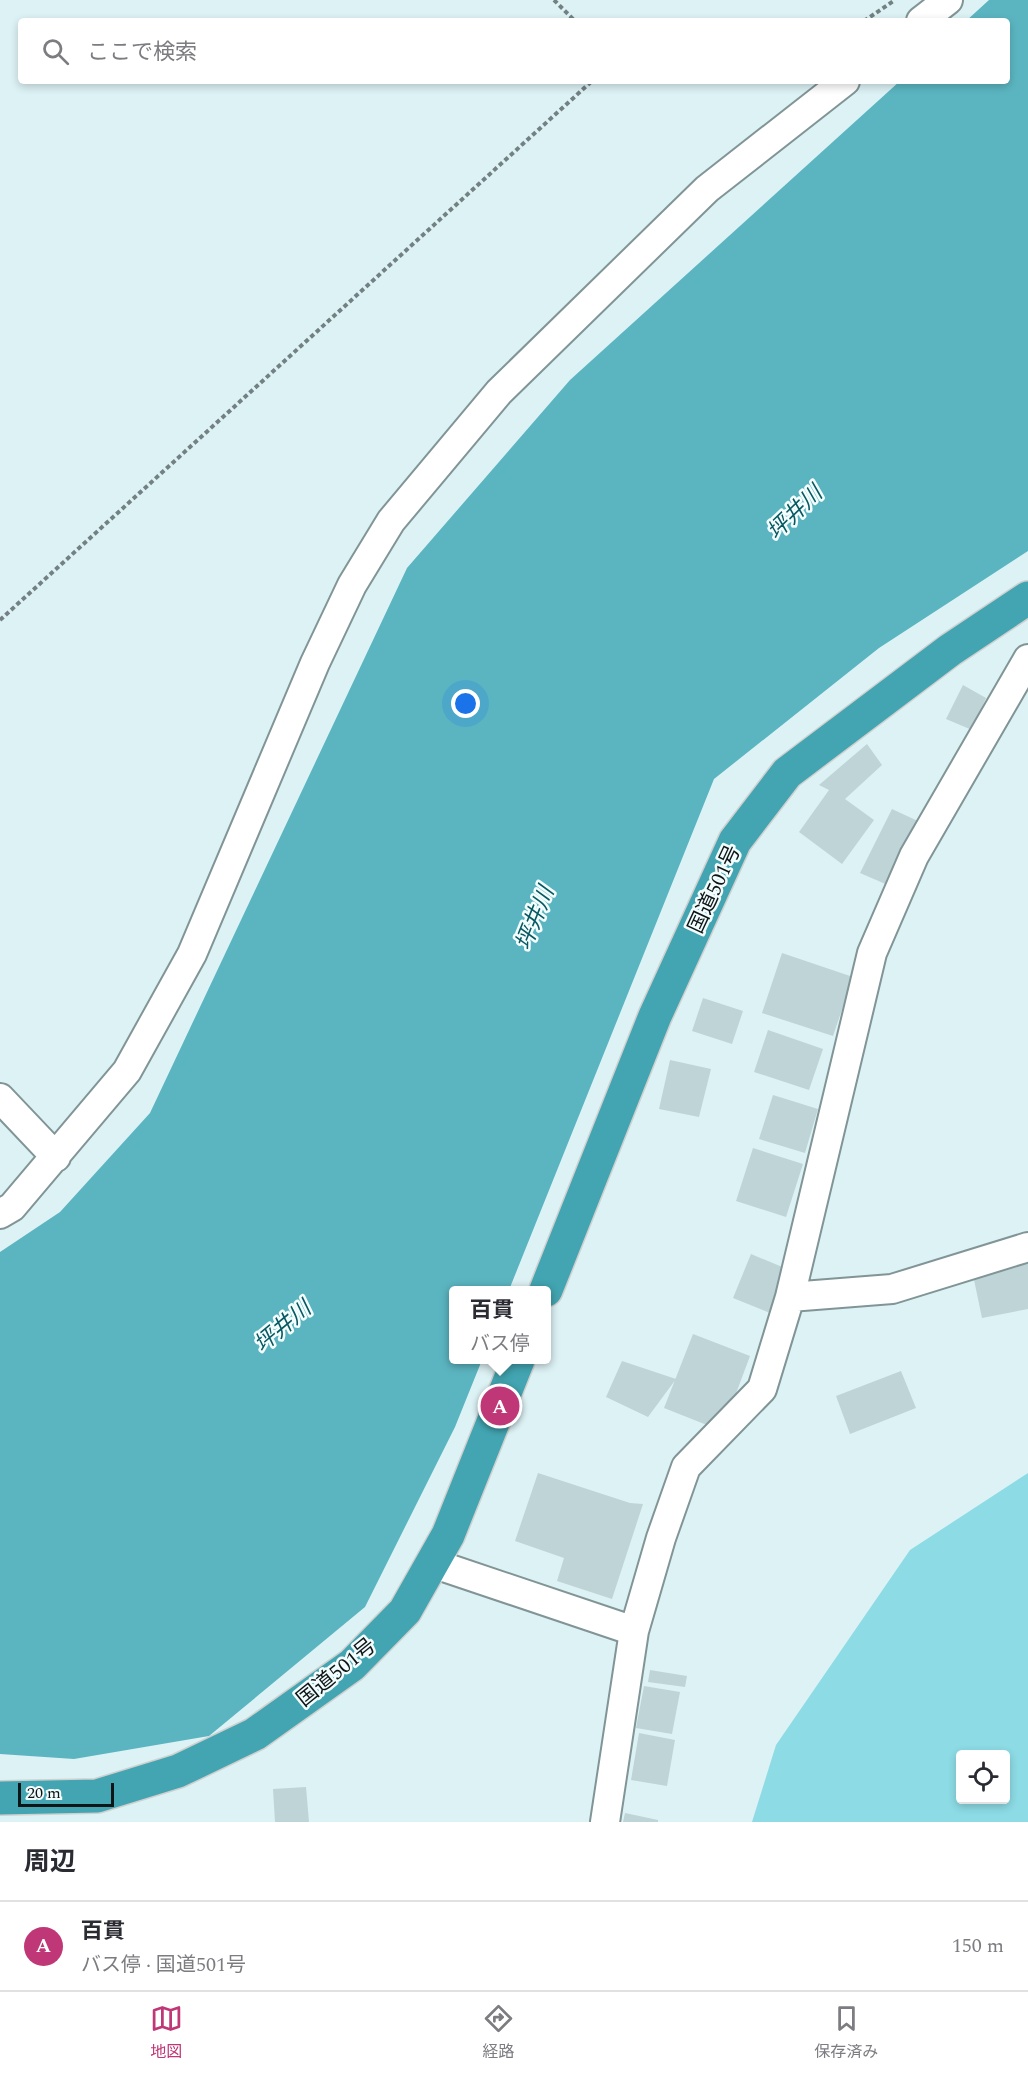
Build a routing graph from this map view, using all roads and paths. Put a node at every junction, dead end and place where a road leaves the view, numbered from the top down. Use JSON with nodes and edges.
{"nodes":[{"id":1,"x":554,"y":0,"type":"edge"},
{"id":2,"x":894,"y":0,"type":"edge"},
{"id":3,"x":948,"y":0,"type":"edge"},
{"id":4,"x":572,"y":18,"type":"edge"},
{"id":5,"x":868,"y":18,"type":"edge"},
{"id":6,"x":925,"y":18,"type":"edge"},
{"id":7,"x":589,"y":84,"type":"edge"},
{"id":8,"x":841,"y":84,"type":"edge"},
{"id":9,"x":1028,"y":598,"type":"edge"},
{"id":10,"x":0,"y":620,"type":"edge"},
{"id":11,"x":1028,"y":659,"type":"edge"},
{"id":12,"x":0,"y":1098,"type":"edge"},
{"id":13,"x":56,"y":1157,"type":"junction"},
{"id":14,"x":0,"y":1214,"type":"edge"},
{"id":15,"x":1028,"y":1247,"type":"edge"},
{"id":16,"x":548,"y":1286,"type":"edge"},
{"id":17,"x":790,"y":1297,"type":"junction"},
{"id":18,"x":516,"y":1364,"type":"edge"},
{"id":19,"x":432,"y":1563,"type":"junction"},
{"id":20,"x":634,"y":1631,"type":"junction"},
{"id":21,"x":0,"y":1798,"type":"edge"},
{"id":22,"x":605,"y":1822,"type":"edge"}],
"edges":[{"from":1,"to":4,"type":"path"},
{"from":2,"to":5,"type":"path"},
{"from":3,"to":6,"type":"street"},
{"from":7,"to":10,"type":"path"},
{"from":8,"to":13,"type":"street"},
{"from":9,"to":16,"type":"highway","name":"国道501号"},
{"from":11,"to":17,"type":"street"},
{"from":12,"to":13,"type":"street"},
{"from":13,"to":14,"type":"street"},
{"from":15,"to":17,"type":"street"},
{"from":17,"to":20,"type":"street"},
{"from":18,"to":19,"type":"highway","name":"国道501号"},
{"from":19,"to":20,"type":"street"},
{"from":19,"to":21,"type":"highway","name":"国道501号"},
{"from":20,"to":22,"type":"street"}]}
